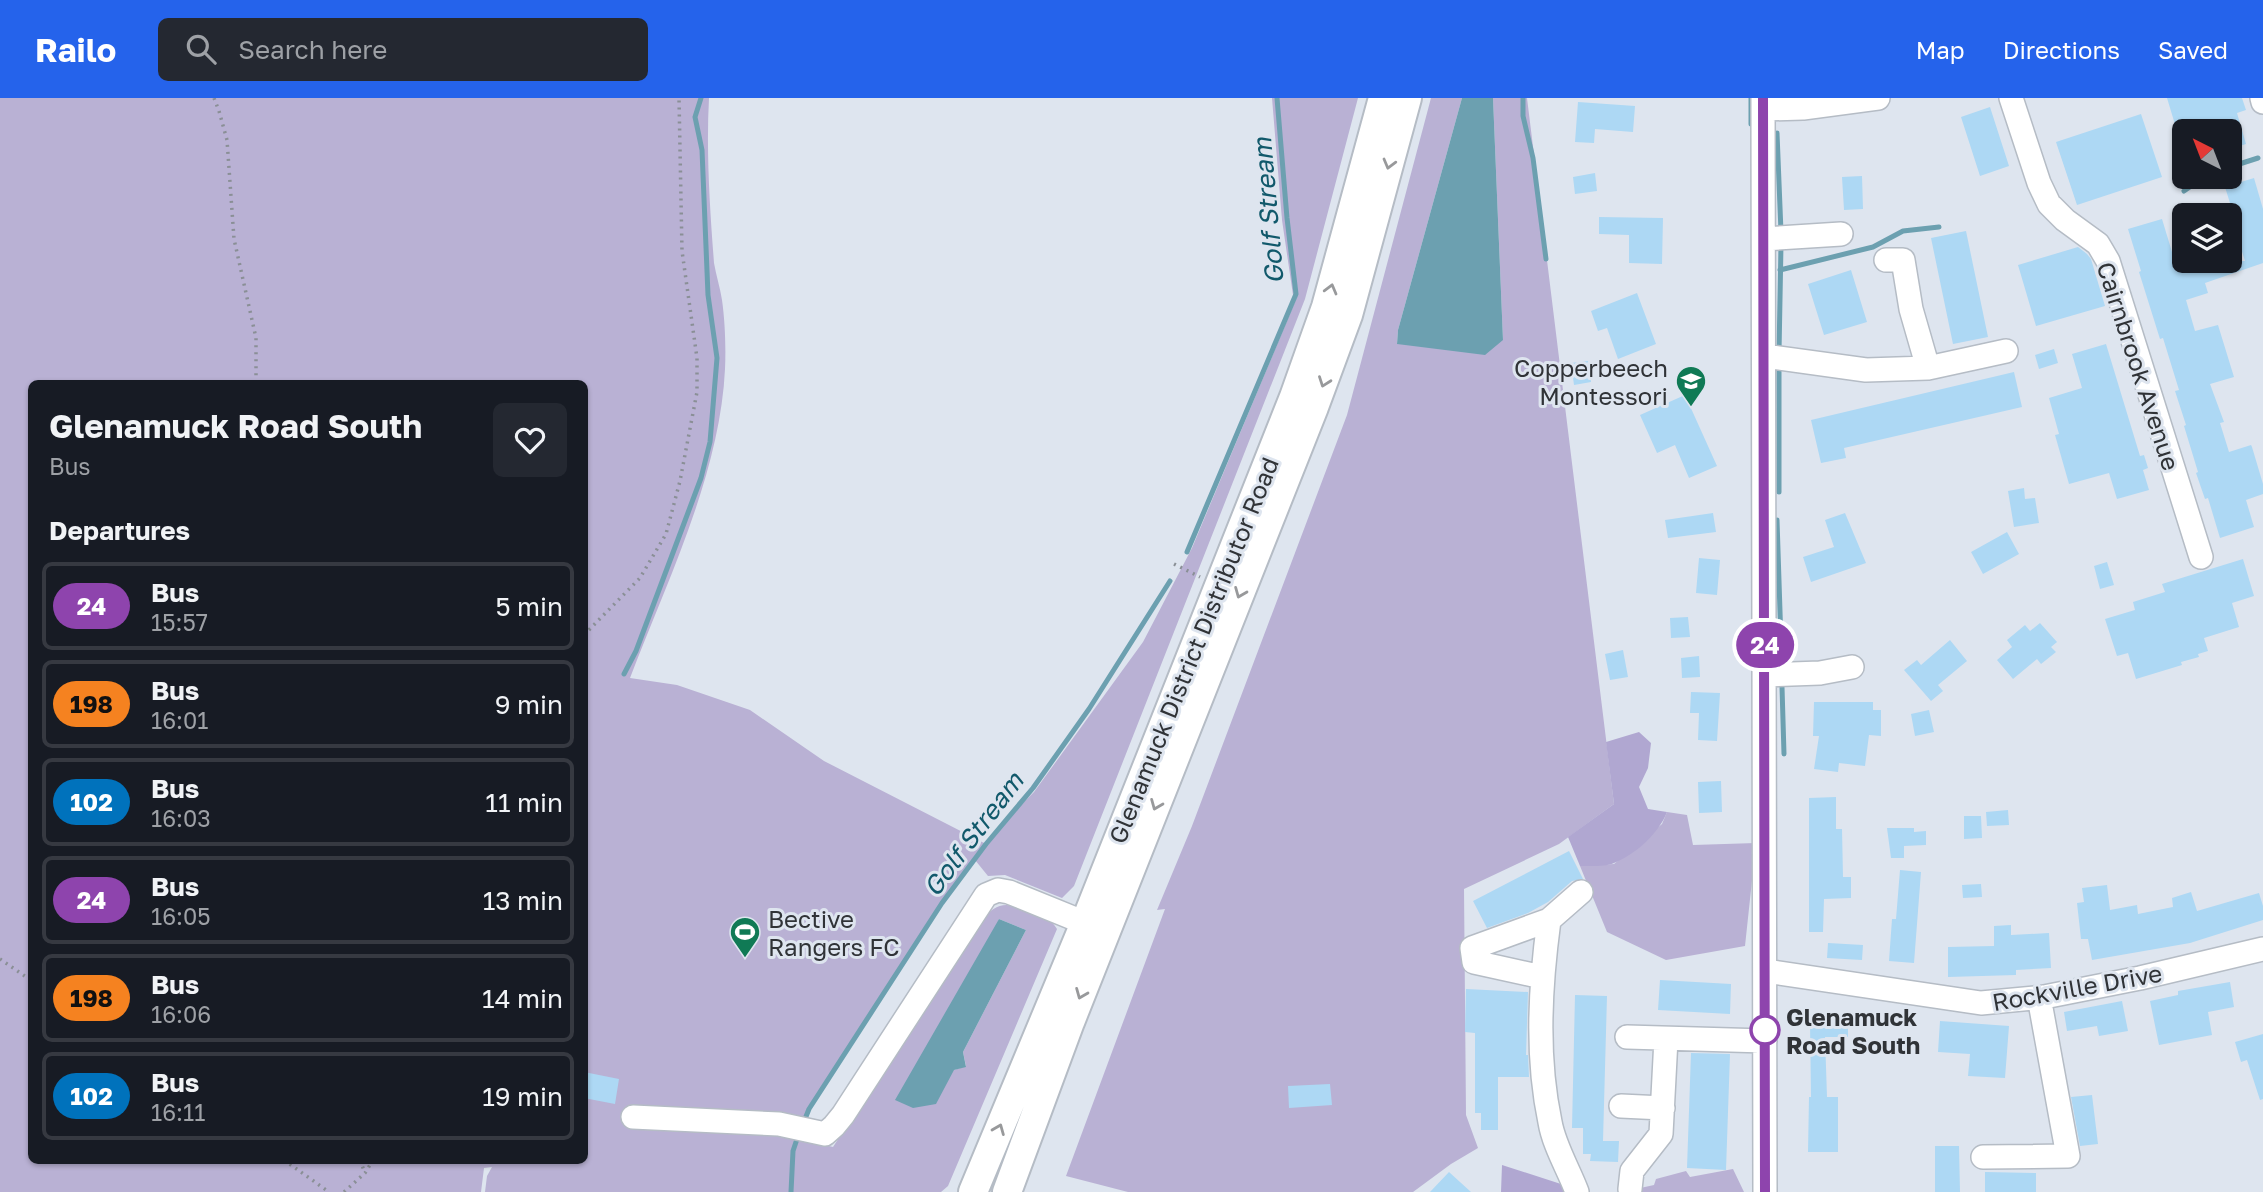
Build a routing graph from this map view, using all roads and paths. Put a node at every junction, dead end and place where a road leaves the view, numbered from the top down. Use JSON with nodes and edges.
{"nodes":[{"id":1,"x":214,"y":98,"type":"edge"},
{"id":2,"x":679,"y":98,"type":"edge"},
{"id":3,"x":1383,"y":98,"type":"edge"},
{"id":4,"x":1407,"y":98,"type":"edge"},
{"id":5,"x":1878,"y":98,"type":"edge"},
{"id":6,"x":2011,"y":98,"type":"edge"},
{"id":7,"x":1763,"y":104,"type":"edge"},
{"id":8,"x":1841,"y":234,"type":"dead end"},
{"id":9,"x":1764,"y":239,"type":"junction"},
{"id":10,"x":1886,"y":260,"type":"dead end"},
{"id":11,"x":2006,"y":351,"type":"dead end"},
{"id":12,"x":1775,"y":356,"type":"junction"},
{"id":13,"x":1928,"y":368,"type":"junction"},
{"id":14,"x":256,"y":380,"type":"edge"},
{"id":15,"x":2197,"y":547,"type":"dead end"},
{"id":16,"x":1174,"y":564,"type":"dead end"},
{"id":17,"x":1219,"y":584,"type":"junction"},
{"id":18,"x":588,"y":631,"type":"edge"},
{"id":19,"x":1852,"y":667,"type":"dead end"},
{"id":20,"x":1765,"y":675,"type":"junction"},
{"id":21,"x":1581,"y":892,"type":"dead end"},
{"id":22,"x":1549,"y":920,"type":"junction"},
{"id":23,"x":1095,"y":927,"type":"junction"},
{"id":24,"x":2260,"y":958,"type":"edge"},
{"id":25,"x":0,"y":959,"type":"edge"},
{"id":26,"x":1766,"y":971,"type":"junction"},
{"id":27,"x":1542,"y":977,"type":"junction"},
{"id":28,"x":28,"y":978,"type":"edge"},
{"id":29,"x":2039,"y":997,"type":"junction"},
{"id":30,"x":1627,"y":1037,"type":"dead end"},
{"id":31,"x":1666,"y":1039,"type":"junction"},
{"id":32,"x":1765,"y":1041,"type":"junction"},
{"id":33,"x":1621,"y":1106,"type":"dead end"},
{"id":34,"x":1663,"y":1108,"type":"junction"},
{"id":35,"x":633,"y":1117,"type":"dead end"},
{"id":36,"x":1983,"y":1157,"type":"dead end"},
{"id":37,"x":290,"y":1164,"type":"edge"},
{"id":38,"x":362,"y":1164,"type":"edge"},
{"id":39,"x":371,"y":1164,"type":"edge"},
{"id":40,"x":365,"y":1173,"type":"junction"},
{"id":41,"x":1630,"y":1189,"type":"dead end"},
{"id":42,"x":329,"y":1192,"type":"edge"},
{"id":43,"x":344,"y":1192,"type":"edge"},
{"id":44,"x":973,"y":1192,"type":"edge"},
{"id":45,"x":1007,"y":1192,"type":"edge"},
{"id":46,"x":1577,"y":1192,"type":"edge"},
{"id":47,"x":1765,"y":1192,"type":"edge"}],
"edges":[{"from":1,"to":14,"type":"path"},
{"from":2,"to":18,"type":"path"},
{"from":17,"to":3,"type":"main road","name":"Glenamuck District Distributor Road","one_way":true},
{"from":4,"to":23,"type":"main road","name":"Glenamuck District Distributor Road","one_way":true},
{"from":5,"to":7,"type":"street"},
{"from":6,"to":15,"type":"street","name":"Cairnbrook Avenue"},
{"from":7,"to":9,"type":"street"},
{"from":8,"to":9,"type":"street"},
{"from":9,"to":12,"type":"street"},
{"from":10,"to":13,"type":"street"},
{"from":11,"to":13,"type":"street"},
{"from":12,"to":13,"type":"street"},
{"from":12,"to":20,"type":"street"},
{"from":16,"to":17,"type":"path"},
{"from":17,"to":23,"type":"main road","name":"Glenamuck District Distributor Road"},
{"from":19,"to":20,"type":"street"},
{"from":20,"to":26,"type":"street"},
{"from":21,"to":22,"type":"street"},
{"from":22,"to":27,"type":"street"},
{"from":22,"to":27,"type":"street"},
{"from":23,"to":35,"type":"street"},
{"from":44,"to":23,"type":"main road","name":"Glenamuck District Distributor Road","one_way":true},
{"from":23,"to":45,"type":"main road","name":"Glenamuck District Distributor Road","one_way":true},
{"from":24,"to":29,"type":"street","name":"Rockville Drive"},
{"from":25,"to":28,"type":"path"},
{"from":26,"to":29,"type":"street","name":"Rockville Drive"},
{"from":26,"to":32,"type":"street"},
{"from":27,"to":46,"type":"street"},
{"from":29,"to":36,"type":"street"},
{"from":30,"to":31,"type":"street"},
{"from":31,"to":32,"type":"street"},
{"from":31,"to":34,"type":"street"},
{"from":32,"to":47,"type":"street"},
{"from":33,"to":34,"type":"street"},
{"from":34,"to":41,"type":"street"},
{"from":37,"to":42,"type":"path"},
{"from":38,"to":40,"type":"path"},
{"from":39,"to":40,"type":"path"},
{"from":40,"to":43,"type":"path"}]}
